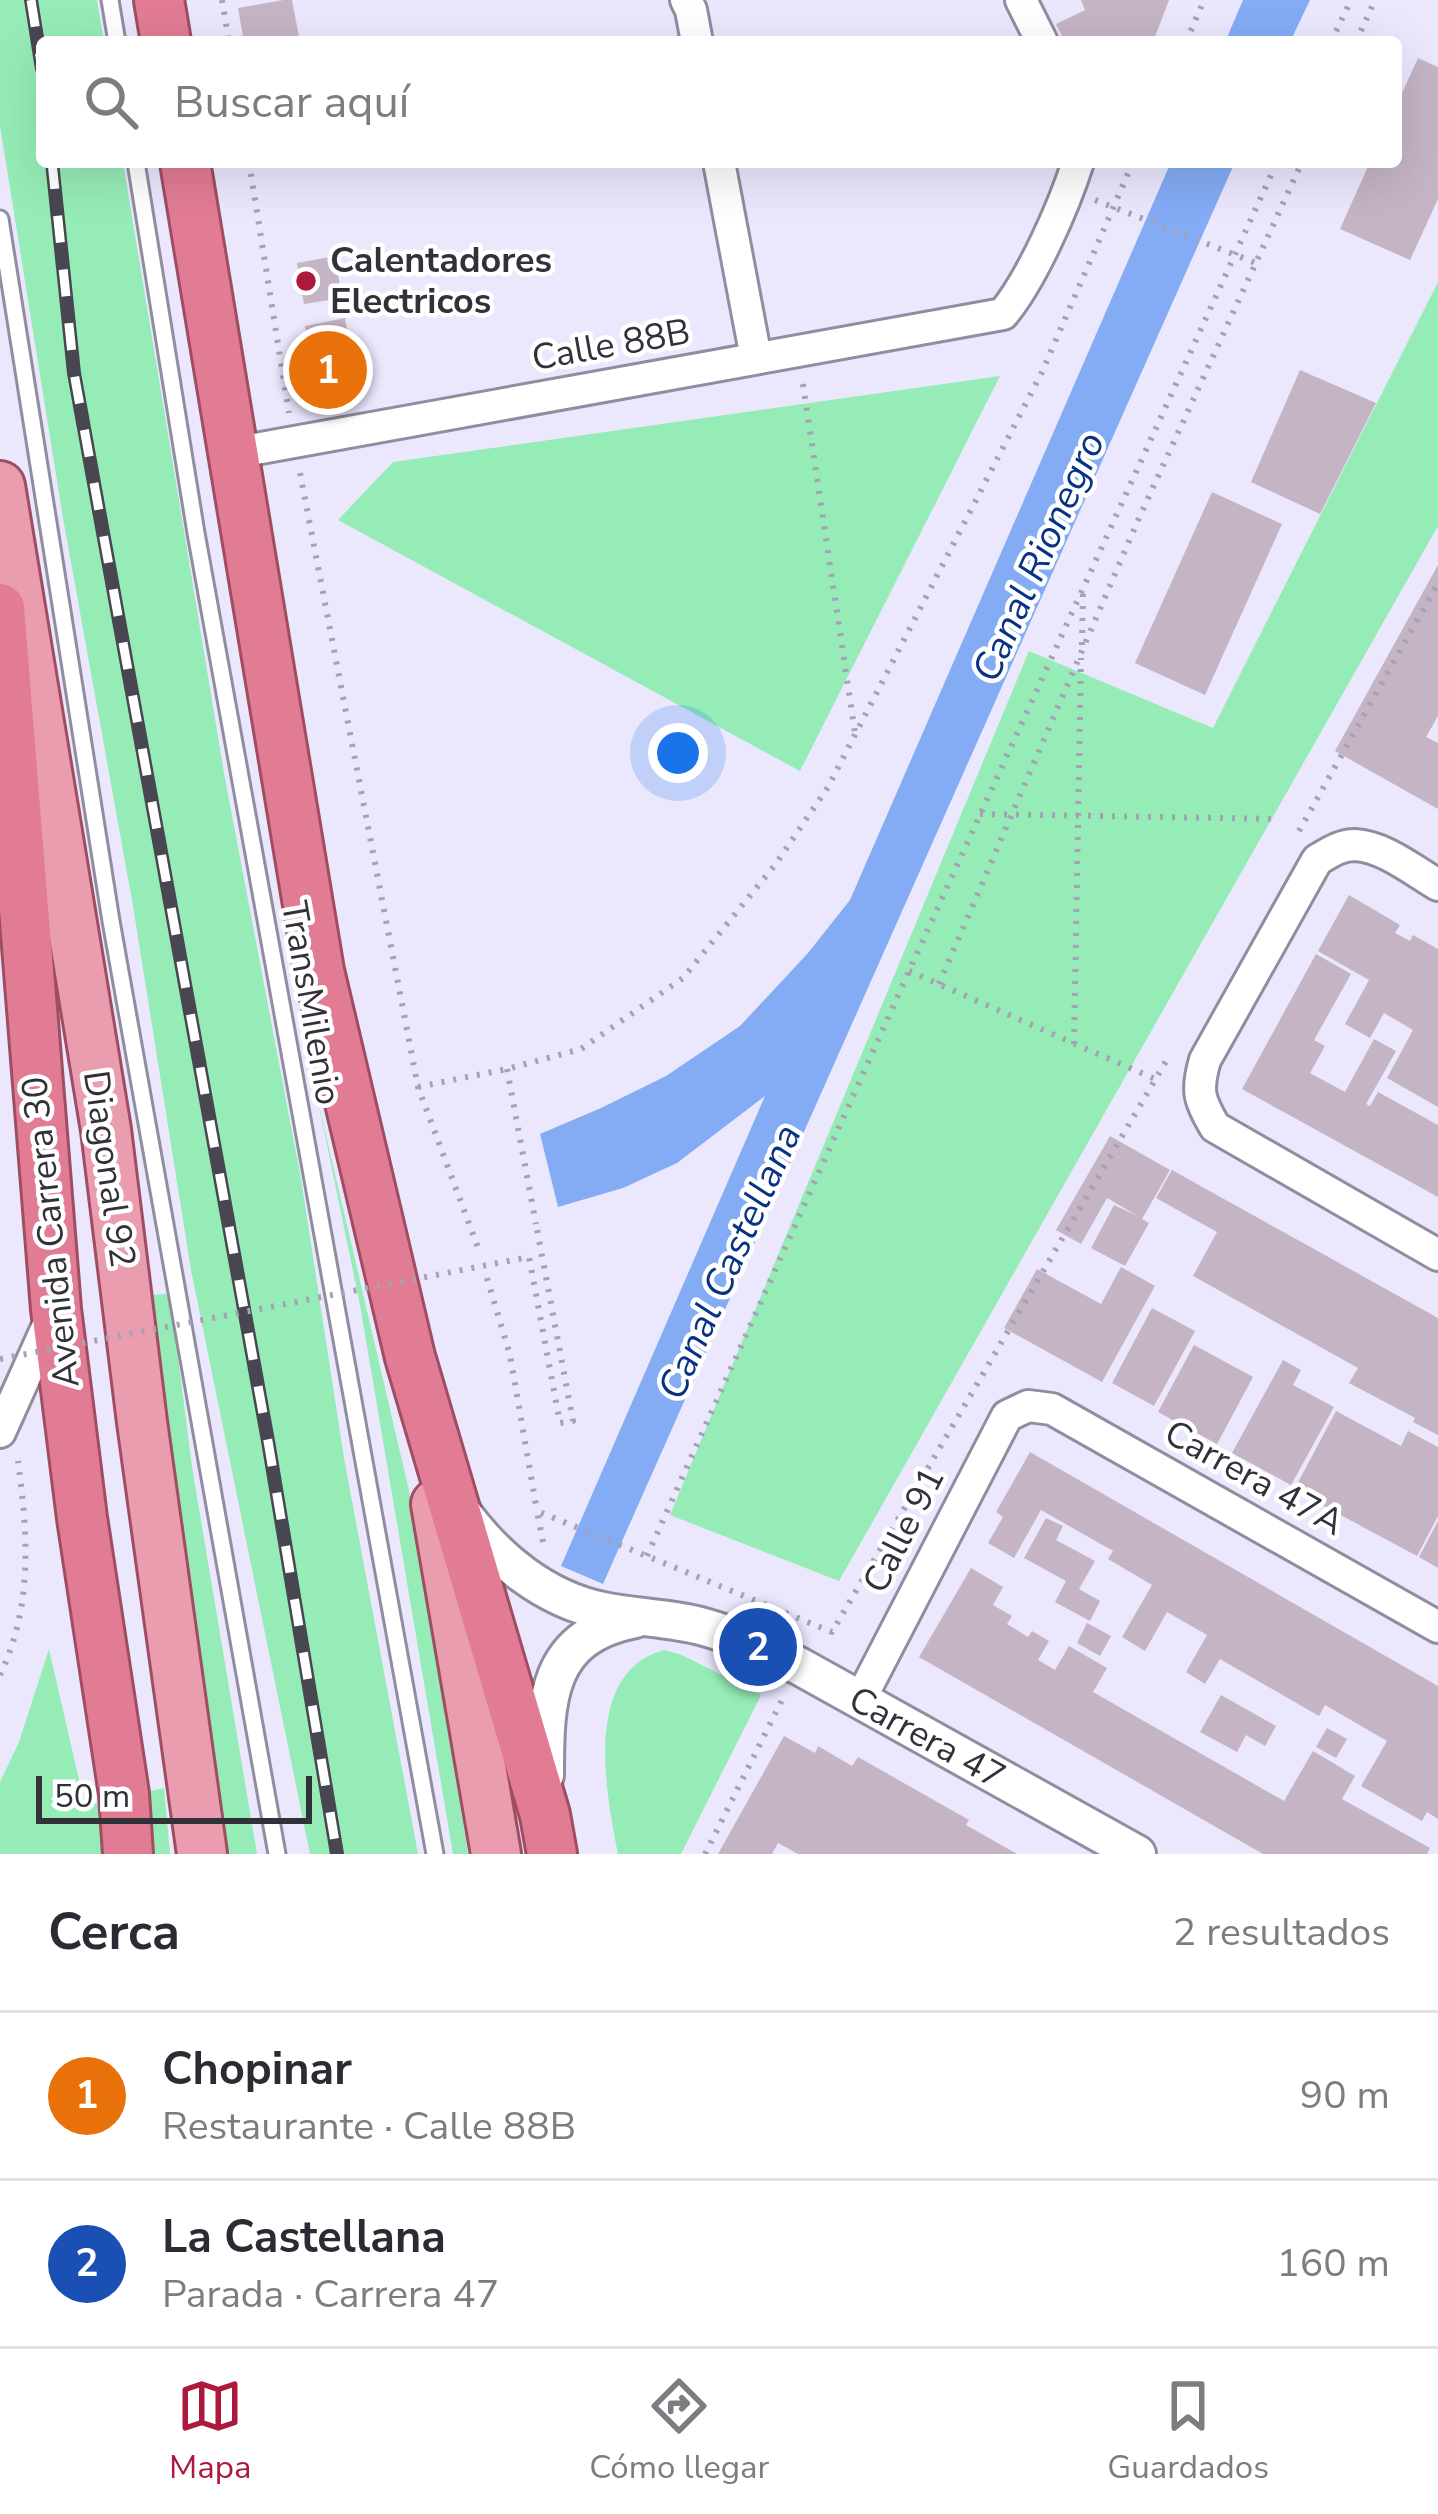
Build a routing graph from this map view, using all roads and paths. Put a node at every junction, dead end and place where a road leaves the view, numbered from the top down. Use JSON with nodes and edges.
{"nodes":[{"id":1,"x":110,"y":0,"type":"edge"},
{"id":2,"x":159,"y":0,"type":"edge"},
{"id":3,"x":222,"y":0,"type":"edge"},
{"id":4,"x":686,"y":0,"type":"edge"},
{"id":5,"x":1021,"y":0,"type":"edge"},
{"id":6,"x":1204,"y":0,"type":"edge"},
{"id":7,"x":1351,"y":0,"type":"edge"},
{"id":8,"x":1375,"y":0,"type":"edge"},
{"id":9,"x":116,"y":36,"type":"edge"},
{"id":10,"x":165,"y":36,"type":"edge"},
{"id":11,"x":228,"y":36,"type":"edge"},
{"id":12,"x":696,"y":36,"type":"edge"},
{"id":13,"x":1039,"y":36,"type":"edge"},
{"id":14,"x":1189,"y":36,"type":"edge"},
{"id":15,"x":1334,"y":36,"type":"edge"},
{"id":16,"x":1359,"y":36,"type":"edge"},
{"id":17,"x":137,"y":168,"type":"edge"},
{"id":18,"x":186,"y":168,"type":"edge"},
{"id":19,"x":250,"y":168,"type":"edge"},
{"id":20,"x":720,"y":168,"type":"edge"},
{"id":21,"x":1076,"y":168,"type":"edge"},
{"id":22,"x":1130,"y":168,"type":"edge"},
{"id":23,"x":1274,"y":168,"type":"edge"},
{"id":24,"x":1300,"y":168,"type":"edge"},
{"id":25,"x":1114,"y":207,"type":"junction"},
{"id":26,"x":0,"y":218,"type":"edge"},
{"id":27,"x":1235,"y":255,"type":"junction"},
{"id":28,"x":1257,"y":263,"type":"junction"},
{"id":29,"x":799,"y":350,"type":"junction"},
{"id":30,"x":755,"y":358,"type":"junction"},
{"id":31,"x":293,"y":441,"type":"junction"},
{"id":32,"x":233,"y":453,"type":"junction"},
{"id":33,"x":0,"y":486,"type":"edge"},
{"id":34,"x":1438,"y":583,"type":"edge"},
{"id":35,"x":1083,"y":588,"type":"junction"},
{"id":36,"x":0,"y":608,"type":"edge"},
{"id":37,"x":1082,"y":651,"type":"junction"},
{"id":38,"x":855,"y":734,"type":"junction"},
{"id":39,"x":980,"y":814,"type":"junction"},
{"id":40,"x":1012,"y":814,"type":"junction"},
{"id":41,"x":1078,"y":816,"type":"junction"},
{"id":42,"x":1280,"y":819,"type":"dead end"},
{"id":43,"x":1292,"y":842,"type":"dead end"},
{"id":44,"x":1438,"y":885,"type":"edge"},
{"id":45,"x":12,"y":936,"type":"edge"},
{"id":46,"x":909,"y":971,"type":"junction"},
{"id":47,"x":939,"y":984,"type":"junction"},
{"id":48,"x":1178,"y":1040,"type":"dead end"},
{"id":49,"x":1074,"y":1044,"type":"junction"},
{"id":50,"x":507,"y":1069,"type":"junction"},
{"id":51,"x":1156,"y":1079,"type":"junction"},
{"id":52,"x":418,"y":1087,"type":"junction"},
{"id":53,"x":480,"y":1253,"type":"dead end"},
{"id":54,"x":1438,"y":1255,"type":"edge"},
{"id":55,"x":488,"y":1278,"type":"dead end"},
{"id":56,"x":56,"y":1309,"type":"junction"},
{"id":57,"x":410,"y":1357,"type":"junction"},
{"id":58,"x":0,"y":1359,"type":"edge"},
{"id":59,"x":1028,"y":1406,"type":"joint"},
{"id":60,"x":5,"y":1420,"type":"edge"},
{"id":61,"x":452,"y":1498,"type":"junction"},
{"id":62,"x":538,"y":1510,"type":"dead end"},
{"id":63,"x":570,"y":1526,"type":"dead end"},
{"id":64,"x":647,"y":1556,"type":"junction"},
{"id":65,"x":643,"y":1618,"type":"junction"},
{"id":66,"x":1438,"y":1627,"type":"edge"},
{"id":67,"x":800,"y":1666,"type":"junction"},
{"id":68,"x":0,"y":1676,"type":"edge"},
{"id":69,"x":860,"y":1700,"type":"junction"},
{"id":70,"x":548,"y":1834,"type":"edge"},
{"id":71,"x":128,"y":1854,"type":"edge"},
{"id":72,"x":202,"y":1854,"type":"edge"},
{"id":73,"x":277,"y":1854,"type":"edge"},
{"id":74,"x":435,"y":1854,"type":"edge"},
{"id":75,"x":496,"y":1854,"type":"edge"},
{"id":76,"x":705,"y":1854,"type":"edge"},
{"id":77,"x":1137,"y":1854,"type":"edge"}],
"edges":[{"from":1,"to":9,"type":"lane"},
{"from":2,"to":10,"type":"highway"},
{"from":3,"to":11,"type":"path"},
{"from":4,"to":12,"type":"street"},
{"from":5,"to":13,"type":"street"},
{"from":6,"to":14,"type":"path"},
{"from":7,"to":15,"type":"path"},
{"from":8,"to":16,"type":"path"},
{"from":17,"to":74,"type":"lane","name":"TransMilenio"},
{"from":18,"to":32,"type":"highway"},
{"from":19,"to":31,"type":"path"},
{"from":20,"to":30,"type":"street"},
{"from":21,"to":29,"type":"street","name":"Calle 88B"},
{"from":22,"to":25,"type":"path"},
{"from":23,"to":27,"type":"path"},
{"from":24,"to":28,"type":"path"},
{"from":25,"to":27,"type":"path"},
{"from":25,"to":38,"type":"path"},
{"from":26,"to":73,"type":"lane"},
{"from":27,"to":28,"type":"path"},
{"from":27,"to":35,"type":"path"},
{"from":28,"to":37,"type":"path"},
{"from":29,"to":30,"type":"street","name":"Calle 88B"},
{"from":29,"to":38,"type":"path"},
{"from":30,"to":31,"type":"street","name":"Calle 88B"},
{"from":31,"to":32,"type":"street","name":"Calle 88B"},
{"from":31,"to":52,"type":"path"},
{"from":32,"to":57,"type":"highway"},
{"from":33,"to":72,"type":"main road","name":"Diagonal 92"},
{"from":34,"to":43,"type":"path"},
{"from":35,"to":37,"type":"path"},
{"from":35,"to":39,"type":"path"},
{"from":36,"to":45,"type":"highway","name":"Avenida Carrera 30"},
{"from":37,"to":40,"type":"path"},
{"from":37,"to":41,"type":"path"},
{"from":38,"to":50,"type":"path"},
{"from":39,"to":40,"type":"path"},
{"from":39,"to":46,"type":"path"},
{"from":40,"to":41,"type":"path"},
{"from":40,"to":47,"type":"path"},
{"from":41,"to":42,"type":"path"},
{"from":41,"to":49,"type":"path"},
{"from":44,"to":54,"type":"street"},
{"from":45,"to":56,"type":"highway","name":"Avenida Carrera 30"},
{"from":46,"to":47,"type":"path"},
{"from":46,"to":64,"type":"path"},
{"from":47,"to":49,"type":"path"},
{"from":48,"to":51,"type":"path"},
{"from":49,"to":51,"type":"path"},
{"from":50,"to":52,"type":"path"},
{"from":50,"to":58,"type":"path","bridge":true},
{"from":51,"to":64,"type":"path"},
{"from":52,"to":53,"type":"path"},
{"from":55,"to":62,"type":"path"},
{"from":56,"to":60,"type":"street"},
{"from":56,"to":71,"type":"highway","name":"Avenida Carrera 30"},
{"from":57,"to":61,"type":"highway"},
{"from":57,"to":75,"type":"main road"},
{"from":59,"to":66,"type":"street","name":"Carrera 47A"},
{"from":59,"to":69,"type":"street","name":"Calle 91"},
{"from":60,"to":68,"type":"path"},
{"from":61,"to":65,"type":"street","name":"Carrera 47"},
{"from":61,"to":70,"type":"highway"},
{"from":63,"to":64,"type":"path"},
{"from":65,"to":67,"type":"street","name":"Carrera 47"},
{"from":65,"to":70,"type":"street","name":"Carrera 47"},
{"from":67,"to":69,"type":"street","name":"Carrera 47"},
{"from":67,"to":76,"type":"path"},
{"from":69,"to":77,"type":"street","name":"Carrera 47"}]}
